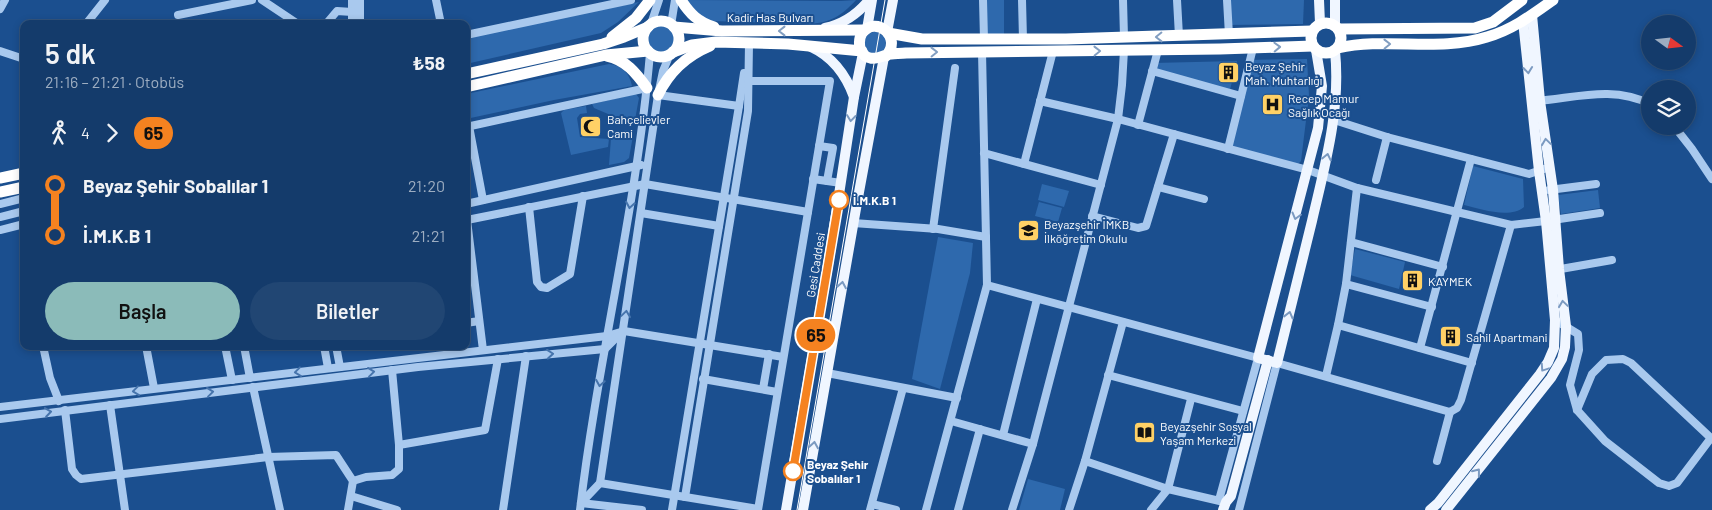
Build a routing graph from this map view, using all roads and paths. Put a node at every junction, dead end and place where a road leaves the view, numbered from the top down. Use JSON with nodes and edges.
{"nodes":[{"id":1,"x":5,"y":0,"type":"edge"},
{"id":2,"x":105,"y":0,"type":"edge"},
{"id":3,"x":252,"y":0,"type":"edge"},
{"id":4,"x":262,"y":0,"type":"edge"},
{"id":5,"x":352,"y":0,"type":"edge"},
{"id":6,"x":360,"y":0,"type":"edge"},
{"id":7,"x":436,"y":0,"type":"edge"},
{"id":8,"x":631,"y":0,"type":"edge"},
{"id":9,"x":650,"y":0,"type":"edge"},
{"id":10,"x":658,"y":0,"type":"edge"},
{"id":11,"x":675,"y":0,"type":"edge"},
{"id":12,"x":681,"y":0,"type":"edge"},
{"id":13,"x":871,"y":0,"type":"edge"},
{"id":14,"x":893,"y":0,"type":"edge"},
{"id":15,"x":984,"y":0,"type":"edge"},
{"id":16,"x":1022,"y":0,"type":"edge"},
{"id":17,"x":1123,"y":0,"type":"edge"},
{"id":18,"x":1177,"y":0,"type":"edge"},
{"id":19,"x":1227,"y":0,"type":"edge"},
{"id":20,"x":1319,"y":0,"type":"edge"},
{"id":21,"x":1335,"y":0,"type":"edge"},
{"id":22,"x":1522,"y":0,"type":"edge"},
{"id":23,"x":1554,"y":0,"type":"edge"},
{"id":24,"x":591,"y":4,"type":"edge"},
{"id":25,"x":1509,"y":4,"type":"edge"},
{"id":26,"x":0,"y":9,"type":"edge"},
{"id":27,"x":352,"y":12,"type":"junction"},
{"id":28,"x":178,"y":15,"type":"dead end"},
{"id":29,"x":1527,"y":18,"type":"junction"},
{"id":30,"x":89,"y":20,"type":"edge"},
{"id":31,"x":292,"y":20,"type":"edge"},
{"id":32,"x":329,"y":20,"type":"edge"},
{"id":33,"x":352,"y":20,"type":"edge"},
{"id":34,"x":360,"y":20,"type":"edge"},
{"id":35,"x":439,"y":20,"type":"edge"},
{"id":36,"x":649,"y":26,"type":"junction"},
{"id":37,"x":673,"y":26,"type":"junction"},
{"id":38,"x":1316,"y":27,"type":"junction"},
{"id":39,"x":1337,"y":27,"type":"junction"},
{"id":40,"x":866,"y":30,"type":"junction"},
{"id":41,"x":814,"y":31,"type":"junction"},
{"id":42,"x":888,"y":33,"type":"junction"},
{"id":43,"x":470,"y":34,"type":"edge"},
{"id":44,"x":1229,"y":35,"type":"junction"},
{"id":45,"x":1179,"y":36,"type":"junction"},
{"id":46,"x":721,"y":37,"type":"junction"},
{"id":47,"x":1124,"y":37,"type":"junction"},
{"id":48,"x":984,"y":39,"type":"junction"},
{"id":49,"x":1023,"y":39,"type":"junction"},
{"id":50,"x":749,"y":43,"type":"junction"},
{"id":51,"x":808,"y":45,"type":"junction"},
{"id":52,"x":595,"y":46,"type":"junction"},
{"id":53,"x":1253,"y":48,"type":"junction"},
{"id":54,"x":1314,"y":48,"type":"junction"},
{"id":55,"x":1336,"y":49,"type":"junction"},
{"id":56,"x":1124,"y":50,"type":"junction"},
{"id":57,"x":1158,"y":50,"type":"junction"},
{"id":58,"x":0,"y":51,"type":"edge"},
{"id":59,"x":1053,"y":51,"type":"junction"},
{"id":60,"x":649,"y":52,"type":"junction"},
{"id":61,"x":862,"y":52,"type":"junction"},
{"id":62,"x":982,"y":52,"type":"junction"},
{"id":63,"x":671,"y":53,"type":"junction"},
{"id":64,"x":606,"y":55,"type":"junction"},
{"id":65,"x":885,"y":56,"type":"junction"},
{"id":66,"x":20,"y":58,"type":"edge"},
{"id":67,"x":955,"y":68,"type":"dead end"},
{"id":68,"x":1152,"y":71,"type":"junction"},
{"id":69,"x":470,"y":73,"type":"edge"},
{"id":70,"x":748,"y":80,"type":"junction"},
{"id":71,"x":470,"y":86,"type":"edge"},
{"id":72,"x":647,"y":88,"type":"junction"},
{"id":73,"x":658,"y":95,"type":"junction"},
{"id":74,"x":1241,"y":96,"type":"junction"},
{"id":75,"x":854,"y":97,"type":"junction"},
{"id":76,"x":1040,"y":101,"type":"junction"},
{"id":77,"x":1641,"y":101,"type":"edge"},
{"id":78,"x":1536,"y":102,"type":"junction"},
{"id":79,"x":739,"y":106,"type":"junction"},
{"id":80,"x":1320,"y":116,"type":"junction"},
{"id":81,"x":1118,"y":119,"type":"junction"},
{"id":82,"x":1334,"y":120,"type":"junction"},
{"id":83,"x":1138,"y":125,"type":"junction"},
{"id":84,"x":470,"y":127,"type":"edge"},
{"id":85,"x":1174,"y":134,"type":"junction"},
{"id":86,"x":1681,"y":135,"type":"edge"},
{"id":87,"x":470,"y":137,"type":"edge"},
{"id":88,"x":1387,"y":137,"type":"junction"},
{"id":89,"x":819,"y":146,"type":"junction"},
{"id":90,"x":1228,"y":149,"type":"junction"},
{"id":91,"x":984,"y":153,"type":"junction"},
{"id":92,"x":1470,"y":159,"type":"junction"},
{"id":93,"x":1024,"y":164,"type":"junction"},
{"id":94,"x":637,"y":165,"type":"junction"},
{"id":95,"x":648,"y":165,"type":"junction"},
{"id":96,"x":1550,"y":167,"type":"junction"},
{"id":97,"x":1308,"y":170,"type":"junction"},
{"id":98,"x":1539,"y":171,"type":"junction"},
{"id":99,"x":20,"y":174,"type":"edge"},
{"id":100,"x":1323,"y":175,"type":"junction"},
{"id":101,"x":0,"y":178,"type":"edge"},
{"id":102,"x":1712,"y":179,"type":"edge"},
{"id":103,"x":813,"y":180,"type":"junction"},
{"id":104,"x":1376,"y":180,"type":"dead end"},
{"id":105,"x":827,"y":181,"type":"junction"},
{"id":106,"x":842,"y":183,"type":"junction"},
{"id":107,"x":645,"y":184,"type":"junction"},
{"id":108,"x":1596,"y":184,"type":"dead end"},
{"id":109,"x":633,"y":185,"type":"junction"},
{"id":110,"x":1100,"y":185,"type":"junction"},
{"id":111,"x":20,"y":187,"type":"edge"},
{"id":112,"x":1158,"y":187,"type":"junction"},
{"id":113,"x":1357,"y":188,"type":"junction"},
{"id":114,"x":1548,"y":190,"type":"junction"},
{"id":115,"x":0,"y":192,"type":"edge"},
{"id":116,"x":583,"y":196,"type":"junction"},
{"id":117,"x":724,"y":197,"type":"junction"},
{"id":118,"x":20,"y":199,"type":"edge"},
{"id":119,"x":733,"y":199,"type":"junction"},
{"id":120,"x":1204,"y":199,"type":"dead end"},
{"id":121,"x":483,"y":200,"type":"junction"},
{"id":122,"x":470,"y":203,"type":"edge"},
{"id":123,"x":0,"y":204,"type":"edge"},
{"id":124,"x":529,"y":207,"type":"junction"},
{"id":125,"x":20,"y":212,"type":"edge"},
{"id":126,"x":808,"y":212,"type":"junction"},
{"id":127,"x":1457,"y":212,"type":"junction"},
{"id":128,"x":641,"y":213,"type":"junction"},
{"id":129,"x":1600,"y":213,"type":"dead end"},
{"id":130,"x":1092,"y":216,"type":"junction"},
{"id":131,"x":0,"y":217,"type":"edge"},
{"id":132,"x":470,"y":219,"type":"edge"},
{"id":133,"x":1550,"y":221,"type":"junction"},
{"id":134,"x":853,"y":223,"type":"junction"},
{"id":135,"x":20,"y":225,"type":"edge"},
{"id":136,"x":1511,"y":225,"type":"junction"},
{"id":137,"x":719,"y":226,"type":"junction"},
{"id":138,"x":933,"y":229,"type":"junction"},
{"id":139,"x":0,"y":230,"type":"edge"},
{"id":140,"x":986,"y":237,"type":"junction"},
{"id":141,"x":1351,"y":242,"type":"junction"},
{"id":142,"x":470,"y":245,"type":"edge"},
{"id":143,"x":1612,"y":260,"type":"dead end"},
{"id":144,"x":1443,"y":267,"type":"junction"},
{"id":145,"x":1555,"y":270,"type":"junction"},
{"id":146,"x":1346,"y":284,"type":"junction"},
{"id":147,"x":987,"y":285,"type":"junction"},
{"id":148,"x":1037,"y":299,"type":"junction"},
{"id":149,"x":1068,"y":307,"type":"junction"},
{"id":150,"x":1432,"y":307,"type":"junction"},
{"id":151,"x":1555,"y":320,"type":"junction"},
{"id":152,"x":479,"y":321,"type":"junction"},
{"id":153,"x":470,"y":322,"type":"edge"},
{"id":154,"x":1123,"y":322,"type":"junction"},
{"id":155,"x":1338,"y":325,"type":"junction"},
{"id":156,"x":1566,"y":326,"type":"junction"},
{"id":157,"x":624,"y":331,"type":"junction"},
{"id":158,"x":607,"y":336,"type":"junction"},
{"id":159,"x":699,"y":343,"type":"junction"},
{"id":160,"x":709,"y":345,"type":"junction"},
{"id":161,"x":1420,"y":348,"type":"junction"},
{"id":162,"x":605,"y":349,"type":"junction"},
{"id":163,"x":44,"y":350,"type":"edge"},
{"id":164,"x":147,"y":350,"type":"edge"},
{"id":165,"x":226,"y":350,"type":"edge"},
{"id":166,"x":245,"y":350,"type":"edge"},
{"id":167,"x":325,"y":350,"type":"edge"},
{"id":168,"x":337,"y":350,"type":"edge"},
{"id":169,"x":482,"y":350,"type":"junction"},
{"id":170,"x":769,"y":354,"type":"junction"},
{"id":171,"x":526,"y":356,"type":"junction"},
{"id":172,"x":783,"y":357,"type":"junction"},
{"id":173,"x":498,"y":359,"type":"junction"},
{"id":174,"x":1267,"y":360,"type":"junction"},
{"id":175,"x":1472,"y":363,"type":"junction"},
{"id":176,"x":340,"y":367,"type":"junction"},
{"id":177,"x":328,"y":368,"type":"junction"},
{"id":178,"x":392,"y":370,"type":"junction"},
{"id":179,"x":826,"y":373,"type":"junction"},
{"id":180,"x":1108,"y":375,"type":"junction"},
{"id":181,"x":1326,"y":376,"type":"junction"},
{"id":182,"x":250,"y":378,"type":"junction"},
{"id":183,"x":703,"y":379,"type":"junction"},
{"id":184,"x":232,"y":380,"type":"junction"},
{"id":185,"x":253,"y":387,"type":"junction"},
{"id":186,"x":154,"y":388,"type":"junction"},
{"id":187,"x":903,"y":388,"type":"junction"},
{"id":188,"x":763,"y":389,"type":"junction"},
{"id":189,"x":777,"y":392,"type":"junction"},
{"id":190,"x":957,"y":398,"type":"junction"},
{"id":191,"x":1191,"y":398,"type":"junction"},
{"id":192,"x":59,"y":400,"type":"junction"},
{"id":193,"x":110,"y":404,"type":"junction"},
{"id":194,"x":0,"y":406,"type":"edge"},
{"id":195,"x":65,"y":410,"type":"junction"},
{"id":196,"x":1578,"y":410,"type":"junction"},
{"id":197,"x":1243,"y":411,"type":"junction"},
{"id":198,"x":1450,"y":412,"type":"junction"},
{"id":199,"x":0,"y":419,"type":"edge"},
{"id":200,"x":951,"y":421,"type":"junction"},
{"id":201,"x":980,"y":429,"type":"junction"},
{"id":202,"x":1003,"y":436,"type":"junction"},
{"id":203,"x":1711,"y":438,"type":"edge"},
{"id":204,"x":1033,"y":444,"type":"junction"},
{"id":205,"x":399,"y":445,"type":"junction"},
{"id":206,"x":268,"y":457,"type":"junction"},
{"id":207,"x":1085,"y":461,"type":"junction"},
{"id":208,"x":1437,"y":461,"type":"dead end"},
{"id":209,"x":120,"y":475,"type":"junction"},
{"id":210,"x":353,"y":481,"type":"junction"},
{"id":211,"x":600,"y":483,"type":"junction"},
{"id":212,"x":1168,"y":489,"type":"junction"},
{"id":213,"x":675,"y":495,"type":"junction"},
{"id":214,"x":351,"y":496,"type":"junction"},
{"id":215,"x":685,"y":497,"type":"junction"},
{"id":216,"x":1226,"y":504,"type":"edge"},
{"id":217,"x":581,"y":506,"type":"edge"},
{"id":218,"x":871,"y":507,"type":"edge"},
{"id":219,"x":125,"y":510,"type":"edge"},
{"id":220,"x":280,"y":510,"type":"edge"},
{"id":221,"x":348,"y":510,"type":"edge"},
{"id":222,"x":397,"y":510,"type":"edge"},
{"id":223,"x":503,"y":510,"type":"edge"},
{"id":224,"x":642,"y":510,"type":"edge"},
{"id":225,"x":672,"y":510,"type":"edge"},
{"id":226,"x":758,"y":510,"type":"edge"},
{"id":227,"x":786,"y":510,"type":"edge"},
{"id":228,"x":803,"y":510,"type":"edge"},
{"id":229,"x":896,"y":510,"type":"edge"},
{"id":230,"x":926,"y":510,"type":"edge"},
{"id":231,"x":958,"y":510,"type":"edge"},
{"id":232,"x":1012,"y":510,"type":"edge"},
{"id":233,"x":1069,"y":510,"type":"edge"},
{"id":234,"x":1151,"y":510,"type":"edge"},
{"id":235,"x":1239,"y":510,"type":"edge"},
{"id":236,"x":1430,"y":510,"type":"edge"},
{"id":237,"x":1446,"y":510,"type":"edge"}],
"edges":[{"from":1,"to":26,"type":"street"},
{"from":2,"to":30,"type":"street"},
{"from":3,"to":28,"type":"street"},
{"from":4,"to":31,"type":"street"},
{"from":5,"to":27,"type":"street"},
{"from":6,"to":34,"type":"street"},
{"from":7,"to":35,"type":"street"},
{"from":8,"to":24,"type":"street"},
{"from":9,"to":52,"type":"highway"},
{"from":10,"to":36,"type":"street"},
{"from":11,"to":37,"type":"street"},
{"from":12,"to":46,"type":"highway"},
{"from":13,"to":40,"type":"main road"},
{"from":13,"to":41,"type":"main road"},
{"from":14,"to":42,"type":"main road"},
{"from":15,"to":48,"type":"street"},
{"from":16,"to":49,"type":"street"},
{"from":17,"to":47,"type":"street"},
{"from":18,"to":45,"type":"street"},
{"from":19,"to":44,"type":"street"},
{"from":20,"to":38,"type":"main road"},
{"from":21,"to":39,"type":"main road"},
{"from":22,"to":25,"type":"highway"},
{"from":22,"to":29,"type":"highway"},
{"from":23,"to":29,"type":"highway"},
{"from":24,"to":43,"type":"street"},
{"from":25,"to":29,"type":"highway"},
{"from":25,"to":39,"type":"highway"},
{"from":27,"to":32,"type":"street"},
{"from":27,"to":33,"type":"street"},
{"from":55,"to":29,"type":"highway","one_way":true},
{"from":29,"to":78,"type":"main road"},
{"from":36,"to":37,"type":"highway"},
{"from":36,"to":52,"type":"highway"},
{"from":36,"to":60,"type":"highway"},
{"from":37,"to":46,"type":"highway","name":"Kadir Has Bulvarı"},
{"from":37,"to":63,"type":"highway"},
{"from":38,"to":39,"type":"highway"},
{"from":38,"to":44,"type":"highway"},
{"from":38,"to":54,"type":"highway"},
{"from":39,"to":55,"type":"highway"},
{"from":40,"to":41,"type":"highway","name":"Kadir Has Bulvarı"},
{"from":40,"to":42,"type":"highway"},
{"from":40,"to":61,"type":"highway"},
{"from":41,"to":46,"type":"highway","name":"Kadir Has Bulvarı","one_way":true},
{"from":42,"to":48,"type":"highway"},
{"from":42,"to":65,"type":"highway"},
{"from":44,"to":45,"type":"highway"},
{"from":45,"to":47,"type":"highway","one_way":true},
{"from":46,"to":50,"type":"highway","name":"Kadir Has Bulvarı"},
{"from":46,"to":63,"type":"highway","name":"Kadir Has Bulvarı"},
{"from":46,"to":73,"type":"highway"},
{"from":47,"to":49,"type":"highway"},
{"from":48,"to":49,"type":"highway"},
{"from":50,"to":51,"type":"highway","name":"Kadir Has Bulvarı"},
{"from":50,"to":70,"type":"street"},
{"from":50,"to":79,"type":"street"},
{"from":51,"to":61,"type":"highway","name":"Kadir Has Bulvarı"},
{"from":51,"to":75,"type":"main road"},
{"from":52,"to":69,"type":"highway"},
{"from":53,"to":54,"type":"highway","one_way":true},
{"from":53,"to":57,"type":"highway"},
{"from":53,"to":74,"type":"street"},
{"from":54,"to":55,"type":"highway"},
{"from":54,"to":80,"type":"main road"},
{"from":55,"to":82,"type":"main road"},
{"from":56,"to":57,"type":"highway"},
{"from":59,"to":56,"type":"highway","one_way":true},
{"from":56,"to":81,"type":"street"},
{"from":57,"to":68,"type":"street"},
{"from":58,"to":66,"type":"street"},
{"from":59,"to":62,"type":"highway"},
{"from":59,"to":76,"type":"street"},
{"from":60,"to":63,"type":"highway"},
{"from":60,"to":64,"type":"highway"},
{"from":60,"to":72,"type":"street"},
{"from":61,"to":65,"type":"highway"},
{"from":61,"to":75,"type":"main road","name":"Gesi Caddesi"},
{"from":65,"to":62,"type":"highway","one_way":true},
{"from":62,"to":91,"type":"street"},
{"from":63,"to":73,"type":"street"},
{"from":64,"to":71,"type":"highway"},
{"from":64,"to":72,"type":"highway"},
{"from":65,"to":134,"type":"main road"},
{"from":67,"to":138,"type":"street"},
{"from":68,"to":74,"type":"street"},
{"from":68,"to":83,"type":"street"},
{"from":70,"to":89,"type":"street"},
{"from":70,"to":119,"type":"street"},
{"from":72,"to":84,"type":"street"},
{"from":72,"to":94,"type":"street"},
{"from":73,"to":79,"type":"street"},
{"from":73,"to":95,"type":"street"},
{"from":74,"to":90,"type":"street"},
{"from":75,"to":106,"type":"main road","name":"Gesi Caddesi","one_way":true},
{"from":76,"to":81,"type":"street"},
{"from":76,"to":93,"type":"street"},
{"from":77,"to":78,"type":"street"},
{"from":96,"to":78,"type":"main road","one_way":true},
{"from":78,"to":98,"type":"main road"},
{"from":79,"to":117,"type":"street"},
{"from":80,"to":82,"type":"main road"},
{"from":80,"to":97,"type":"main road"},
{"from":81,"to":83,"type":"street"},
{"from":81,"to":110,"type":"street"},
{"from":82,"to":88,"type":"street"},
{"from":100,"to":82,"type":"main road","one_way":true},
{"from":83,"to":85,"type":"street"},
{"from":85,"to":90,"type":"street"},
{"from":85,"to":112,"type":"street"},
{"from":86,"to":102,"type":"street"},
{"from":87,"to":121,"type":"street"},
{"from":88,"to":92,"type":"street"},
{"from":88,"to":104,"type":"street"},
{"from":89,"to":103,"type":"street"},
{"from":89,"to":105,"type":"street"},
{"from":90,"to":97,"type":"street"},
{"from":91,"to":93,"type":"street"},
{"from":91,"to":140,"type":"street"},
{"from":92,"to":98,"type":"street"},
{"from":92,"to":127,"type":"street"},
{"from":93,"to":110,"type":"street"},
{"from":94,"to":95,"type":"street"},
{"from":94,"to":109,"type":"street"},
{"from":94,"to":121,"type":"street"},
{"from":95,"to":107,"type":"street"},
{"from":96,"to":98,"type":"street"},
{"from":96,"to":114,"type":"main road"},
{"from":97,"to":100,"type":"street"},
{"from":97,"to":174,"type":"main road","one_way":true},
{"from":98,"to":114,"type":"main road"},
{"from":99,"to":101,"type":"highway"},
{"from":100,"to":113,"type":"street"},
{"from":174,"to":100,"type":"main road","one_way":true},
{"from":103,"to":105,"type":"street"},
{"from":103,"to":126,"type":"street"},
{"from":105,"to":106,"type":"street"},
{"from":106,"to":227,"type":"main road","name":"Gesi Caddesi"},
{"from":107,"to":109,"type":"street"},
{"from":107,"to":117,"type":"street"},
{"from":107,"to":128,"type":"street"},
{"from":108,"to":114,"type":"street"},
{"from":109,"to":116,"type":"street"},
{"from":109,"to":158,"type":"street","one_way":true},
{"from":110,"to":130,"type":"street"},
{"from":111,"to":115,"type":"highway"},
{"from":112,"to":120,"type":"street"},
{"from":112,"to":130,"type":"street"},
{"from":113,"to":127,"type":"street"},
{"from":113,"to":141,"type":"street"},
{"from":114,"to":133,"type":"main road"},
{"from":116,"to":124,"type":"street"},
{"from":116,"to":124,"type":"street"},
{"from":117,"to":119,"type":"street"},
{"from":117,"to":137,"type":"street"},
{"from":118,"to":123,"type":"street"},
{"from":119,"to":126,"type":"street"},
{"from":119,"to":160,"type":"street"},
{"from":121,"to":122,"type":"street"},
{"from":124,"to":132,"type":"street"},
{"from":125,"to":131,"type":"street"},
{"from":126,"to":172,"type":"street"},
{"from":127,"to":136,"type":"street"},
{"from":127,"to":144,"type":"street"},
{"from":128,"to":137,"type":"street"},
{"from":157,"to":128,"type":"street","one_way":true},
{"from":129,"to":133,"type":"street"},
{"from":130,"to":149,"type":"street"},
{"from":133,"to":136,"type":"street"},
{"from":133,"to":145,"type":"main road"},
{"from":134,"to":138,"type":"street"},
{"from":179,"to":134,"type":"main road","one_way":true},
{"from":135,"to":139,"type":"street"},
{"from":136,"to":175,"type":"street"},
{"from":137,"to":159,"type":"street"},
{"from":138,"to":140,"type":"street"},
{"from":140,"to":147,"type":"street"},
{"from":141,"to":144,"type":"street"},
{"from":141,"to":146,"type":"street"},
{"from":142,"to":152,"type":"street"},
{"from":143,"to":145,"type":"street"},
{"from":144,"to":150,"type":"street"},
{"from":145,"to":151,"type":"main road"},
{"from":156,"to":145,"type":"main road","one_way":true},
{"from":146,"to":150,"type":"street"},
{"from":146,"to":155,"type":"street"},
{"from":147,"to":148,"type":"street"},
{"from":147,"to":190,"type":"street"},
{"from":148,"to":149,"type":"street"},
{"from":148,"to":202,"type":"street"},
{"from":149,"to":154,"type":"street"},
{"from":149,"to":204,"type":"street"},
{"from":150,"to":161,"type":"street"},
{"from":151,"to":156,"type":"street"},
{"from":151,"to":236,"type":"main road","one_way":true},
{"from":152,"to":153,"type":"street"},
{"from":152,"to":169,"type":"street"},
{"from":154,"to":174,"type":"street"},
{"from":154,"to":180,"type":"street"},
{"from":155,"to":161,"type":"street"},
{"from":155,"to":181,"type":"street"},
{"from":156,"to":196,"type":"street"},
{"from":237,"to":156,"type":"main road","one_way":true},
{"from":157,"to":158,"type":"street"},
{"from":157,"to":159,"type":"street"},
{"from":157,"to":162,"type":"street"},
{"from":157,"to":211,"type":"street"},
{"from":158,"to":162,"type":"street"},
{"from":158,"to":169,"type":"street"},
{"from":159,"to":160,"type":"street"},
{"from":159,"to":213,"type":"street"},
{"from":160,"to":170,"type":"street"},
{"from":160,"to":183,"type":"street"},
{"from":161,"to":175,"type":"street"},
{"from":171,"to":162,"type":"street","one_way":true},
{"from":162,"to":217,"type":"street","one_way":true},
{"from":163,"to":192,"type":"street"},
{"from":164,"to":186,"type":"street"},
{"from":165,"to":184,"type":"street"},
{"from":166,"to":182,"type":"street"},
{"from":167,"to":177,"type":"street"},
{"from":168,"to":176,"type":"street"},
{"from":169,"to":176,"type":"street"},
{"from":170,"to":172,"type":"street"},
{"from":170,"to":188,"type":"street"},
{"from":171,"to":173,"type":"street"},
{"from":171,"to":223,"type":"street"},
{"from":172,"to":189,"type":"street"},
{"from":173,"to":178,"type":"street"},
{"from":173,"to":205,"type":"street"},
{"from":174,"to":181,"type":"street"},
{"from":174,"to":197,"type":"street"},
{"from":174,"to":216,"type":"main road"},
{"from":174,"to":235,"type":"street"},
{"from":175,"to":198,"type":"street"},
{"from":176,"to":177,"type":"street"},
{"from":177,"to":182,"type":"street","one_way":true},
{"from":185,"to":178,"type":"street","one_way":true},
{"from":178,"to":205,"type":"street"},
{"from":179,"to":187,"type":"street"},
{"from":228,"to":179,"type":"main road","one_way":true},
{"from":180,"to":191,"type":"street"},
{"from":180,"to":207,"type":"street"},
{"from":181,"to":198,"type":"street"},
{"from":182,"to":184,"type":"street"},
{"from":183,"to":188,"type":"street"},
{"from":183,"to":215,"type":"street"},
{"from":184,"to":186,"type":"street"},
{"from":193,"to":185,"type":"street","one_way":true},
{"from":185,"to":206,"type":"street"},
{"from":186,"to":192,"type":"street","one_way":true},
{"from":187,"to":190,"type":"street"},
{"from":187,"to":218,"type":"street"},
{"from":188,"to":189,"type":"street"},
{"from":189,"to":226,"type":"street"},
{"from":190,"to":200,"type":"street"},
{"from":191,"to":197,"type":"street"},
{"from":191,"to":212,"type":"street"},
{"from":192,"to":194,"type":"street"},
{"from":193,"to":195,"type":"street"},
{"from":193,"to":209,"type":"street"},
{"from":199,"to":195,"type":"street","one_way":true},
{"from":195,"to":209,"type":"street"},
{"from":196,"to":203,"type":"street"},
{"from":196,"to":203,"type":"street"},
{"from":197,"to":216,"type":"street"},
{"from":198,"to":208,"type":"street"},
{"from":200,"to":201,"type":"street"},
{"from":200,"to":230,"type":"street"},
{"from":201,"to":202,"type":"street"},
{"from":201,"to":231,"type":"street"},
{"from":202,"to":204,"type":"street"},
{"from":204,"to":232,"type":"street"},
{"from":205,"to":210,"type":"street"},
{"from":206,"to":209,"type":"street"},
{"from":206,"to":210,"type":"street"},
{"from":206,"to":220,"type":"street"},
{"from":207,"to":212,"type":"street"},
{"from":207,"to":233,"type":"street"},
{"from":209,"to":219,"type":"street"},
{"from":210,"to":214,"type":"street"},
{"from":211,"to":213,"type":"street"},
{"from":211,"to":217,"type":"street"},
{"from":212,"to":216,"type":"street"},
{"from":212,"to":234,"type":"street"},
{"from":213,"to":215,"type":"street"},
{"from":213,"to":225,"type":"street"},
{"from":214,"to":221,"type":"street"},
{"from":214,"to":222,"type":"street"},
{"from":215,"to":226,"type":"street"},
{"from":217,"to":224,"type":"street"},
{"from":218,"to":229,"type":"street"}]}
